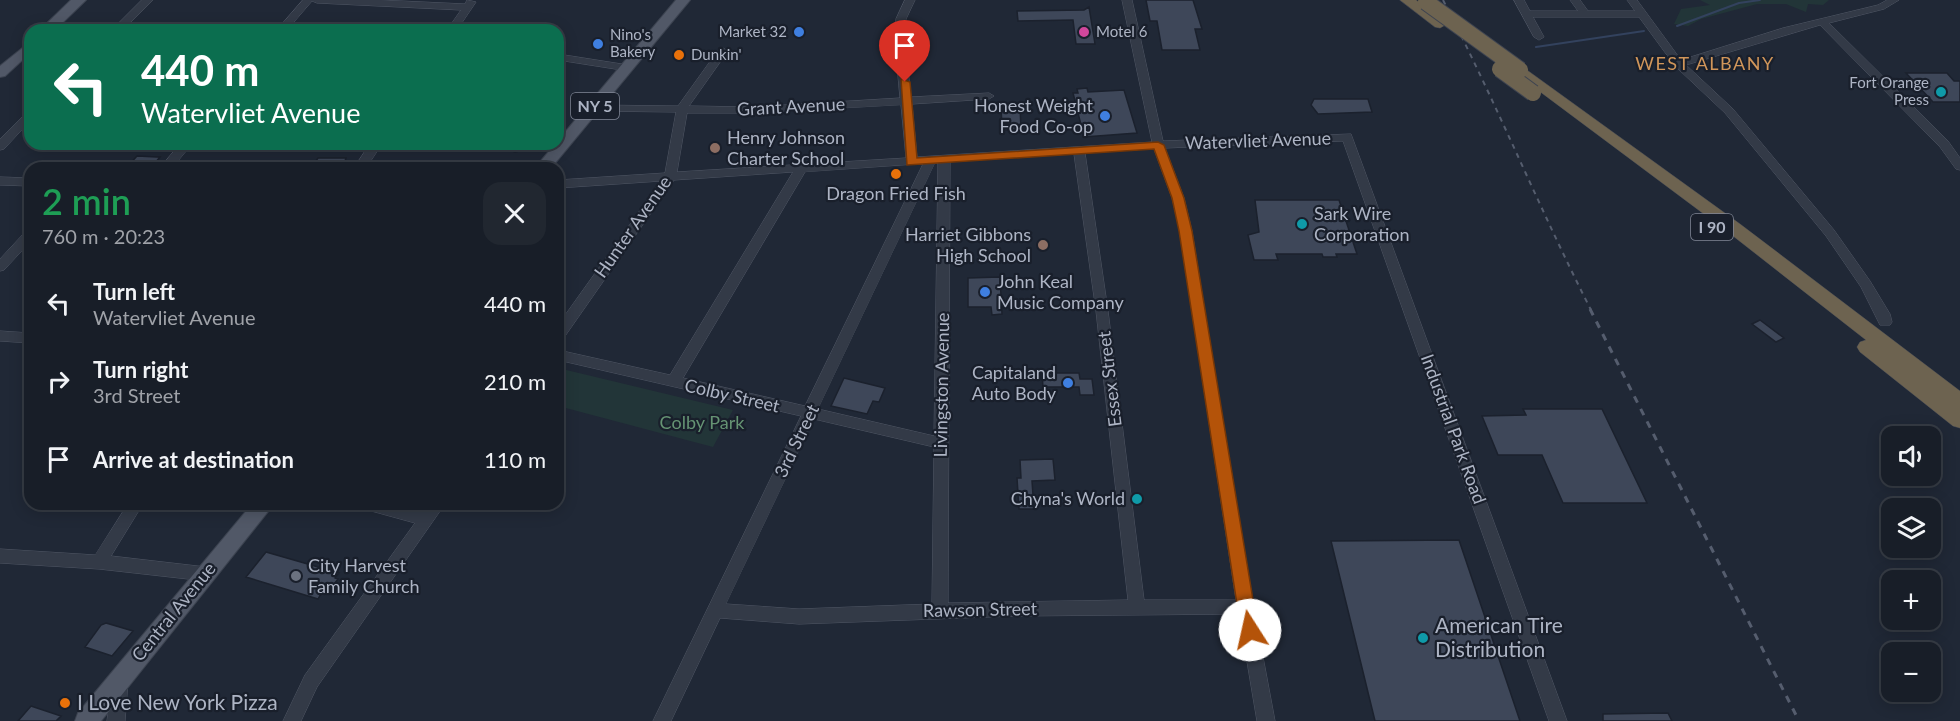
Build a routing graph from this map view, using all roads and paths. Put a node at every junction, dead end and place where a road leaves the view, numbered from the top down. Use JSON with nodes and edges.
{"nodes":[{"id":1,"x":80,"y":0,"type":"edge"},
{"id":2,"x":148,"y":0,"type":"edge"},
{"id":3,"x":308,"y":0,"type":"edge"},
{"id":4,"x":317,"y":0,"type":"edge"},
{"id":5,"x":683,"y":0,"type":"edge"},
{"id":6,"x":910,"y":0,"type":"edge"},
{"id":7,"x":1127,"y":0,"type":"edge"},
{"id":8,"x":1407,"y":0,"type":"edge"},
{"id":9,"x":1519,"y":0,"type":"edge"},
{"id":10,"x":1575,"y":0,"type":"edge"},
{"id":11,"x":1632,"y":0,"type":"edge"},
{"id":12,"x":1894,"y":0,"type":"edge"},
{"id":13,"x":1424,"y":1,"type":"edge"},
{"id":14,"x":470,"y":3,"type":"edge"},
{"id":15,"x":1584,"y":14,"type":"junction"},
{"id":16,"x":1642,"y":14,"type":"junction"},
{"id":17,"x":1528,"y":15,"type":"junction"},
{"id":18,"x":1822,"y":21,"type":"junction"},
{"id":19,"x":54,"y":24,"type":"edge"},
{"id":20,"x":123,"y":24,"type":"edge"},
{"id":21,"x":287,"y":24,"type":"edge"},
{"id":22,"x":456,"y":24,"type":"edge"},
{"id":23,"x":1539,"y":37,"type":"dead end"},
{"id":24,"x":24,"y":51,"type":"edge"},
{"id":25,"x":723,"y":51,"type":"dead end"},
{"id":26,"x":564,"y":58,"type":"edge"},
{"id":27,"x":1678,"y":64,"type":"junction"},
{"id":28,"x":628,"y":68,"type":"junction"},
{"id":29,"x":1,"y":72,"type":"edge"},
{"id":30,"x":989,"y":96,"type":"dead end"},
{"id":31,"x":907,"y":100,"type":"junction"},
{"id":32,"x":593,"y":108,"type":"junction"},
{"id":33,"x":682,"y":110,"type":"junction"},
{"id":34,"x":24,"y":121,"type":"edge"},
{"id":35,"x":1347,"y":137,"type":"joint"},
{"id":36,"x":564,"y":143,"type":"edge"},
{"id":37,"x":1158,"y":145,"type":"junction"},
{"id":38,"x":0,"y":146,"type":"edge"},
{"id":39,"x":181,"y":150,"type":"edge"},
{"id":40,"x":558,"y":150,"type":"edge"},
{"id":41,"x":1079,"y":150,"type":"junction"},
{"id":42,"x":937,"y":160,"type":"junction"},
{"id":43,"x":171,"y":162,"type":"edge"},
{"id":44,"x":548,"y":162,"type":"edge"},
{"id":45,"x":912,"y":162,"type":"junction"},
{"id":46,"x":1960,"y":166,"type":"edge"},
{"id":47,"x":801,"y":169,"type":"junction"},
{"id":48,"x":670,"y":177,"type":"junction"},
{"id":49,"x":0,"y":181,"type":"edge"},
{"id":50,"x":24,"y":182,"type":"edge"},
{"id":51,"x":564,"y":184,"type":"edge"},
{"id":52,"x":24,"y":241,"type":"edge"},
{"id":53,"x":0,"y":267,"type":"edge"},
{"id":54,"x":1815,"y":290,"type":"junction"},
{"id":55,"x":1885,"y":322,"type":"dead end"},
{"id":56,"x":564,"y":327,"type":"edge"},
{"id":57,"x":0,"y":336,"type":"edge"},
{"id":58,"x":24,"y":338,"type":"edge"},
{"id":59,"x":564,"y":356,"type":"edge"},
{"id":60,"x":673,"y":383,"type":"junction"},
{"id":61,"x":1960,"y":391,"type":"edge"},
{"id":62,"x":1960,"y":402,"type":"edge"},
{"id":63,"x":809,"y":414,"type":"junction"},
{"id":64,"x":1960,"y":420,"type":"edge"},
{"id":65,"x":941,"y":443,"type":"junction"},
{"id":66,"x":132,"y":510,"type":"edge"},
{"id":67,"x":259,"y":510,"type":"edge"},
{"id":68,"x":391,"y":510,"type":"edge"},
{"id":69,"x":434,"y":510,"type":"edge"},
{"id":70,"x":427,"y":520,"type":"junction"},
{"id":71,"x":0,"y":556,"type":"edge"},
{"id":72,"x":99,"y":562,"type":"junction"},
{"id":73,"x":206,"y":574,"type":"junction"},
{"id":74,"x":1245,"y":607,"type":"junction"},
{"id":75,"x":1137,"y":608,"type":"junction"},
{"id":76,"x":716,"y":609,"type":"junction"},
{"id":77,"x":940,"y":611,"type":"junction"},
{"id":78,"x":121,"y":678,"type":"junction"},
{"id":79,"x":86,"y":721,"type":"edge"},
{"id":80,"x":116,"y":721,"type":"edge"},
{"id":81,"x":292,"y":721,"type":"edge"},
{"id":82,"x":662,"y":721,"type":"edge"},
{"id":83,"x":1266,"y":721,"type":"edge"},
{"id":84,"x":1558,"y":721,"type":"edge"}],
"edges":[{"from":1,"to":19,"type":"main road"},
{"from":2,"to":20,"type":"street"},
{"from":3,"to":21,"type":"street"},
{"from":4,"to":14,"type":"street"},
{"from":5,"to":28,"type":"main road","number":"NY 5"},
{"from":6,"to":31,"type":"street"},
{"from":7,"to":37,"type":"street"},
{"from":8,"to":64,"type":"highway","number":"I 90","bridge":true},
{"from":9,"to":17,"type":"street"},
{"from":10,"to":15,"type":"street"},
{"from":11,"to":16,"type":"street"},
{"from":12,"to":18,"type":"street"},
{"from":13,"to":54,"type":"highway","number":"I 90","bridge":true},
{"from":14,"to":22,"type":"street"},
{"from":15,"to":16,"type":"street"},
{"from":15,"to":17,"type":"street"},
{"from":16,"to":27,"type":"street"},
{"from":17,"to":23,"type":"street"},
{"from":18,"to":27,"type":"street"},
{"from":18,"to":46,"type":"street"},
{"from":24,"to":29,"type":"main road"},
{"from":25,"to":33,"type":"street","name":"Hunter Avenue"},
{"from":26,"to":28,"type":"street"},
{"from":27,"to":55,"type":"street"},
{"from":28,"to":32,"type":"main road","number":"NY 5"},
{"from":30,"to":31,"type":"street","name":"Grant Avenue"},
{"from":31,"to":33,"type":"street","name":"Grant Avenue"},
{"from":31,"to":45,"type":"street"},
{"from":32,"to":33,"type":"street","name":"Grant Avenue"},
{"from":32,"to":36,"type":"main road","number":"NY 5"},
{"from":33,"to":48,"type":"street","name":"Hunter Avenue"},
{"from":34,"to":38,"type":"street"},
{"from":35,"to":37,"type":"street","name":"Watervliet Avenue"},
{"from":35,"to":84,"type":"street","name":"Industrial Park Road"},
{"from":37,"to":41,"type":"street","name":"Watervliet Avenue"},
{"from":37,"to":74,"type":"street"},
{"from":39,"to":43,"type":"street"},
{"from":40,"to":44,"type":"main road","number":"NY 5"},
{"from":41,"to":42,"type":"street","name":"Watervliet Avenue"},
{"from":41,"to":75,"type":"street","name":"Essex Street"},
{"from":42,"to":45,"type":"street","name":"Watervliet Avenue"},
{"from":42,"to":63,"type":"street","name":"3rd Street"},
{"from":42,"to":65,"type":"street","name":"Livingston Avenue"},
{"from":45,"to":47,"type":"street","name":"Watervliet Avenue"},
{"from":47,"to":48,"type":"street","name":"Watervliet Avenue"},
{"from":47,"to":60,"type":"street"},
{"from":48,"to":51,"type":"street","name":"Watervliet Avenue"},
{"from":48,"to":56,"type":"street","name":"Hunter Avenue"},
{"from":49,"to":50,"type":"street"},
{"from":52,"to":53,"type":"street"},
{"from":54,"to":61,"type":"highway"},
{"from":54,"to":62,"type":"highway","number":"I 90"},
{"from":57,"to":58,"type":"street"},
{"from":59,"to":60,"type":"street","name":"Colby Street"},
{"from":60,"to":63,"type":"street","name":"Colby Street"},
{"from":63,"to":65,"type":"street","name":"Colby Street"},
{"from":63,"to":76,"type":"street","name":"3rd Street"},
{"from":65,"to":77,"type":"street","name":"Livingston Avenue"},
{"from":66,"to":72,"type":"street"},
{"from":67,"to":73,"type":"main road","name":"Central Avenue"},
{"from":68,"to":70,"type":"street"},
{"from":69,"to":70,"type":"street"},
{"from":70,"to":81,"type":"street"},
{"from":71,"to":72,"type":"street"},
{"from":72,"to":73,"type":"street"},
{"from":73,"to":78,"type":"main road","name":"Central Avenue"},
{"from":74,"to":75,"type":"street","name":"Rawson Street"},
{"from":74,"to":83,"type":"street"},
{"from":75,"to":77,"type":"street","name":"Rawson Street"},
{"from":76,"to":77,"type":"street","name":"Rawson Street"},
{"from":76,"to":82,"type":"street","name":"3rd Street"},
{"from":78,"to":79,"type":"main road","name":"Central Avenue"},
{"from":78,"to":80,"type":"street"}]}
